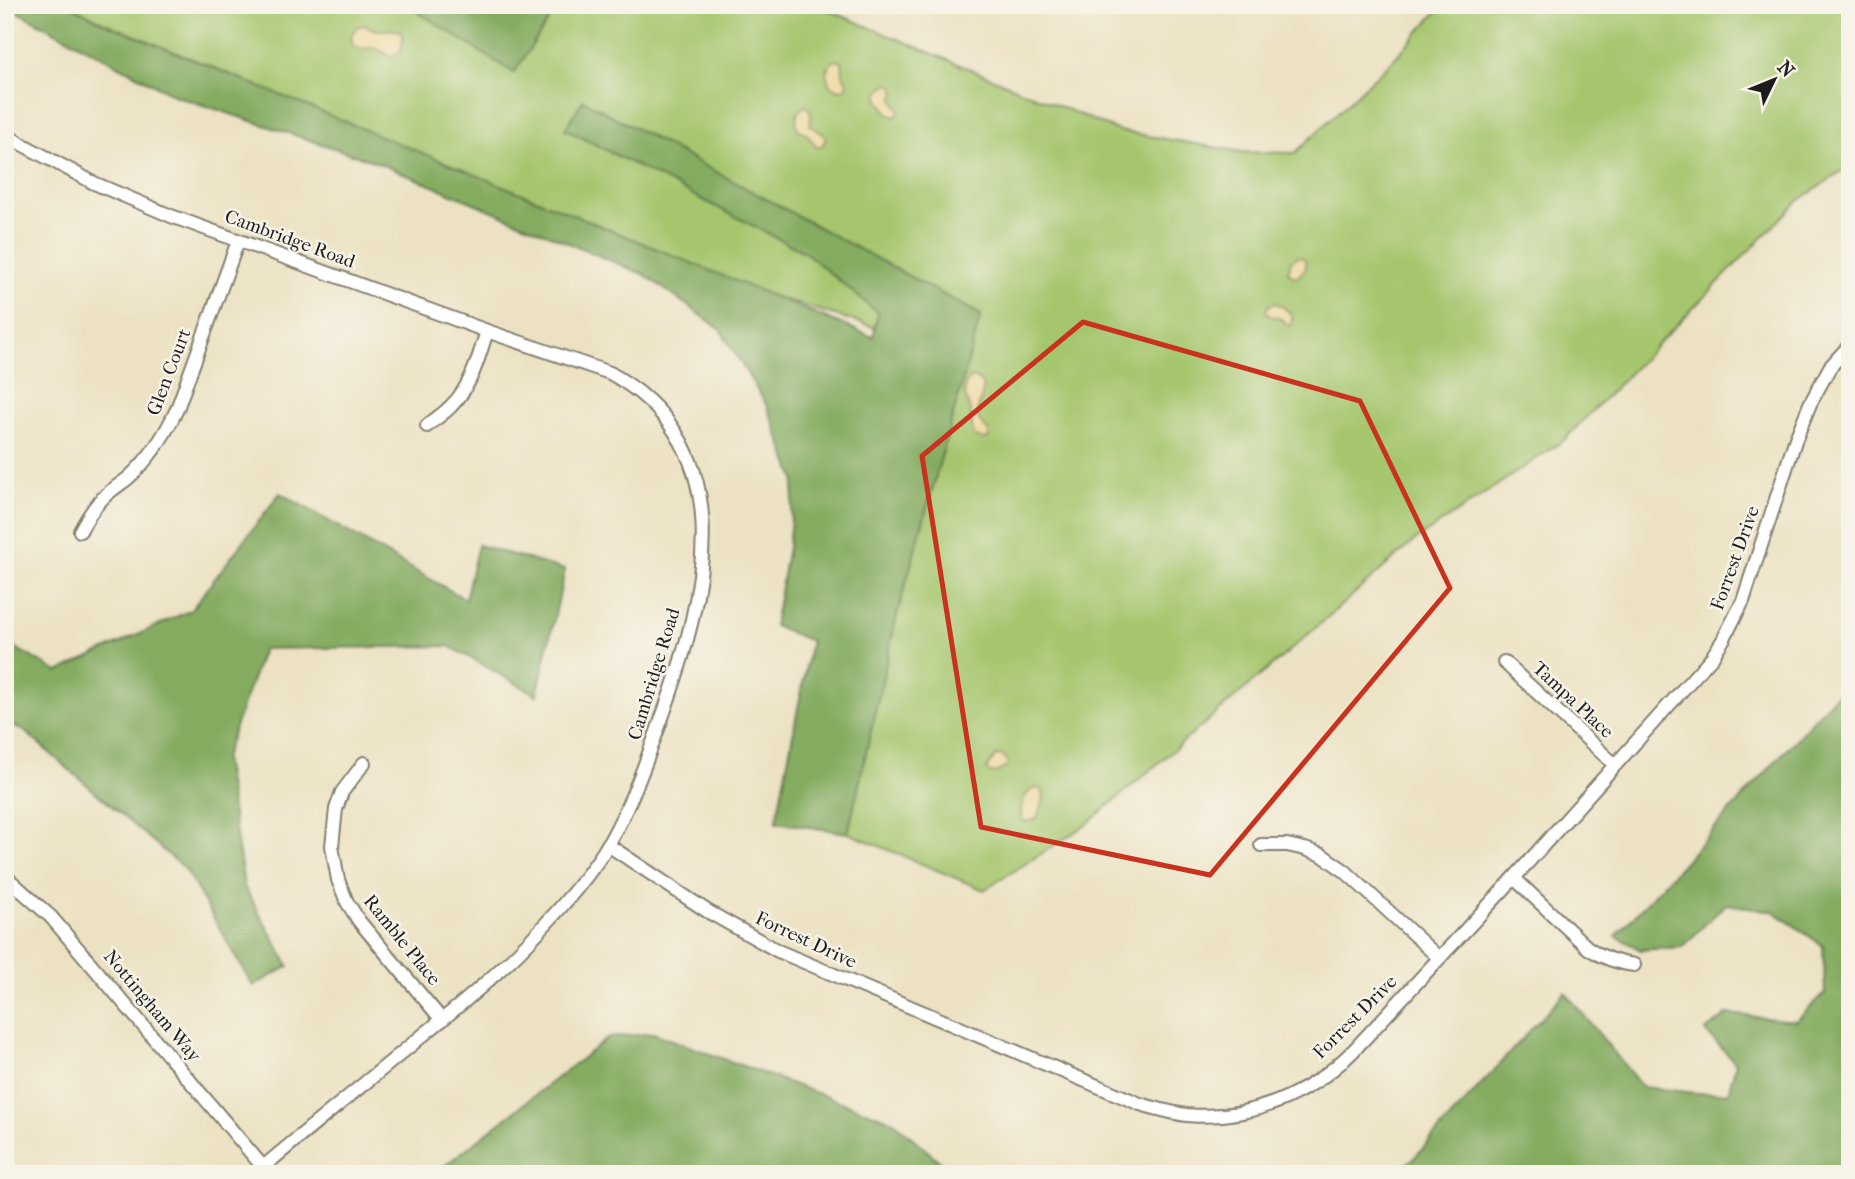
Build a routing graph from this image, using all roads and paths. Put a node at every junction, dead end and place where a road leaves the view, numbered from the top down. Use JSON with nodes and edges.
{"nodes":[{"id":1,"x":5,"y":135,"type":"edge"},
{"id":2,"x":238,"y":242,"type":"junction"},
{"id":3,"x":487,"y":331,"type":"junction"},
{"id":4,"x":1850,"y":345,"type":"edge"},
{"id":5,"x":427,"y":426,"type":"dead end"},
{"id":6,"x":80,"y":531,"type":"dead end"},
{"id":7,"x":1504,"y":662,"type":"dead end"},
{"id":8,"x":364,"y":763,"type":"dead end"},
{"id":9,"x":1615,"y":765,"type":"junction"},
{"id":10,"x":608,"y":845,"type":"junction"},
{"id":11,"x":1261,"y":845,"type":"dead end"},
{"id":12,"x":5,"y":876,"type":"edge"},
{"id":13,"x":1514,"y":878,"type":"junction"},
{"id":14,"x":1439,"y":958,"type":"junction"},
{"id":15,"x":1634,"y":965,"type":"dead end"},
{"id":16,"x":442,"y":1020,"type":"junction"},
{"id":17,"x":259,"y":1170,"type":"edge"}],
"edges":[{"from":1,"to":2,"type":"street","name":"Cambridge Road"},
{"from":2,"to":3,"type":"street","name":"Cambridge Road"},
{"from":2,"to":6,"type":"street","name":"Glen Court"},
{"from":3,"to":5,"type":"street"},
{"from":3,"to":10,"type":"street","name":"Cambridge Road"},
{"from":4,"to":9,"type":"street","name":"Forrest Drive"},
{"from":7,"to":9,"type":"street","name":"Tampa Place"},
{"from":8,"to":16,"type":"street","name":"Ramble Place"},
{"from":9,"to":13,"type":"street","name":"Forrest Drive"},
{"from":10,"to":14,"type":"street","name":"Forrest Drive"},
{"from":10,"to":16,"type":"street","name":"Cambridge Road"},
{"from":11,"to":14,"type":"street"},
{"from":12,"to":17,"type":"street","name":"Nottingham Way"},
{"from":13,"to":14,"type":"street","name":"Forrest Drive"},
{"from":13,"to":15,"type":"street"},
{"from":16,"to":17,"type":"street","name":"Cambridge Road"}]}
